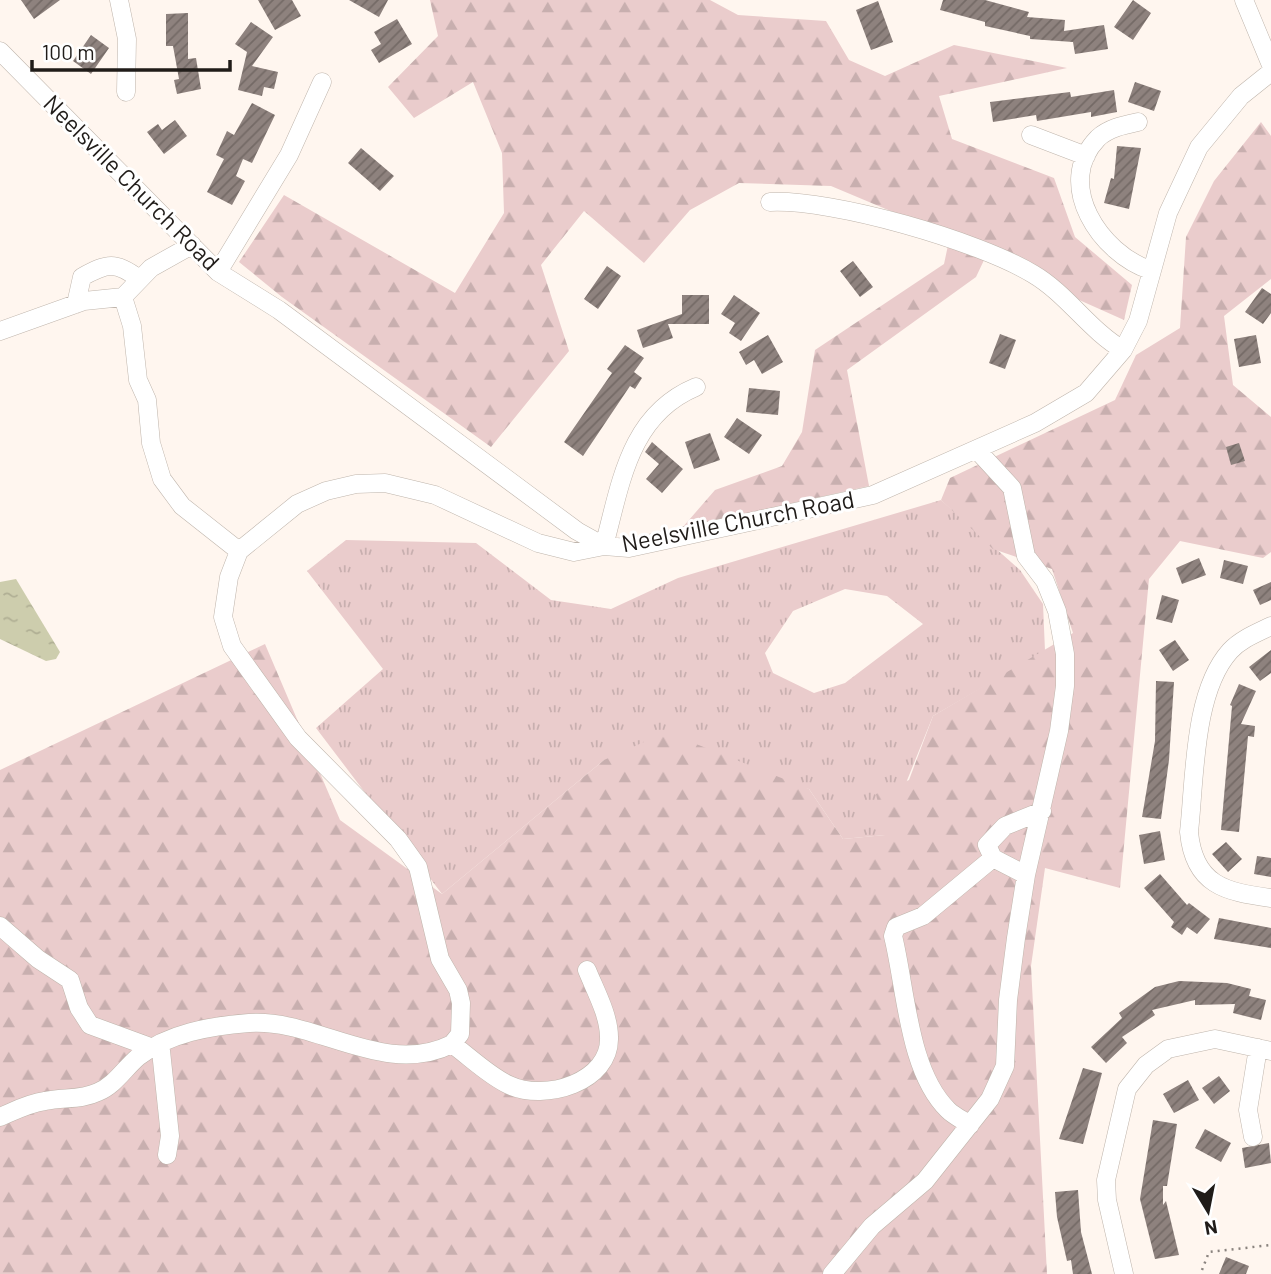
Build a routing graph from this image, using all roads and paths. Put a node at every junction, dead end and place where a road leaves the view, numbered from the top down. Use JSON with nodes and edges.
{"nodes":[{"id":1,"x":119,"y":0,"type":"edge"},
{"id":2,"x":1244,"y":0,"type":"edge"},
{"id":3,"x":0,"y":51,"type":"edge"},
{"id":4,"x":1271,"y":65,"type":"edge"},
{"id":5,"x":1271,"y":72,"type":"edge"},
{"id":6,"x":322,"y":82,"type":"dead end"},
{"id":7,"x":126,"y":92,"type":"dead end"},
{"id":8,"x":1138,"y":121,"type":"dead end"},
{"id":9,"x":1031,"y":135,"type":"dead end"},
{"id":10,"x":1086,"y":156,"type":"junction"},
{"id":11,"x":770,"y":202,"type":"dead end"},
{"id":12,"x":192,"y":246,"type":"junction"},
{"id":13,"x":1150,"y":270,"type":"junction"},
{"id":14,"x":218,"y":272,"type":"junction"},
{"id":15,"x":139,"y":279,"type":"junction"},
{"id":16,"x":123,"y":297,"type":"junction"},
{"id":17,"x":76,"y":304,"type":"junction"},
{"id":18,"x":0,"y":331,"type":"edge"},
{"id":19,"x":1123,"y":350,"type":"junction"},
{"id":20,"x":696,"y":387,"type":"dead end"},
{"id":21,"x":977,"y":450,"type":"junction"},
{"id":22,"x":604,"y":546,"type":"junction"},
{"id":23,"x":239,"y":551,"type":"junction"},
{"id":24,"x":1271,"y":626,"type":"edge"},
{"id":25,"x":1042,"y":811,"type":"junction"},
{"id":26,"x":993,"y":858,"type":"junction"},
{"id":27,"x":1026,"y":875,"type":"junction"},
{"id":28,"x":1271,"y":898,"type":"edge"},
{"id":29,"x":0,"y":926,"type":"edge"},
{"id":30,"x":587,"y":970,"type":"dead end"},
{"id":31,"x":452,"y":1044,"type":"junction"},
{"id":32,"x":152,"y":1046,"type":"junction"},
{"id":33,"x":1264,"y":1049,"type":"edge"},
{"id":34,"x":0,"y":1117,"type":"edge"},
{"id":35,"x":970,"y":1125,"type":"junction"},
{"id":36,"x":1253,"y":1137,"type":"dead end"},
{"id":37,"x":167,"y":1155,"type":"dead end"},
{"id":38,"x":1271,"y":1245,"type":"edge"},
{"id":39,"x":1202,"y":1270,"type":"dead end"},
{"id":40,"x":832,"y":1274,"type":"edge"},
{"id":41,"x":1124,"y":1274,"type":"edge"}],
"edges":[{"from":1,"to":7,"type":"street"},
{"from":2,"to":4,"type":"street"},
{"from":3,"to":12,"type":"street","name":"Neelsville Church Road"},
{"from":5,"to":13,"type":"street","name":"Neelsville Church Road"},
{"from":6,"to":14,"type":"street"},
{"from":8,"to":10,"type":"street"},
{"from":9,"to":10,"type":"street"},
{"from":10,"to":13,"type":"street"},
{"from":11,"to":19,"type":"street"},
{"from":12,"to":14,"type":"street","name":"Neelsville Church Road"},
{"from":12,"to":15,"type":"street"},
{"from":13,"to":19,"type":"street","name":"Neelsville Church Road"},
{"from":14,"to":22,"type":"street","name":"Neelsville Church Road"},
{"from":15,"to":16,"type":"street"},
{"from":15,"to":17,"type":"street"},
{"from":16,"to":17,"type":"street"},
{"from":16,"to":23,"type":"street"},
{"from":17,"to":18,"type":"street"},
{"from":19,"to":21,"type":"street","name":"Neelsville Church Road"},
{"from":20,"to":22,"type":"street"},
{"from":21,"to":22,"type":"street","name":"Neelsville Church Road"},
{"from":21,"to":25,"type":"street"},
{"from":22,"to":23,"type":"street"},
{"from":23,"to":31,"type":"street"},
{"from":24,"to":28,"type":"street"},
{"from":25,"to":26,"type":"street"},
{"from":25,"to":27,"type":"street"},
{"from":26,"to":27,"type":"street"},
{"from":26,"to":35,"type":"street"},
{"from":27,"to":35,"type":"street"},
{"from":29,"to":32,"type":"street"},
{"from":30,"to":31,"type":"street"},
{"from":31,"to":32,"type":"street"},
{"from":32,"to":34,"type":"street"},
{"from":32,"to":37,"type":"street"},
{"from":33,"to":36,"type":"street"},
{"from":33,"to":41,"type":"street"},
{"from":35,"to":40,"type":"street"},
{"from":38,"to":39,"type":"path"}]}
